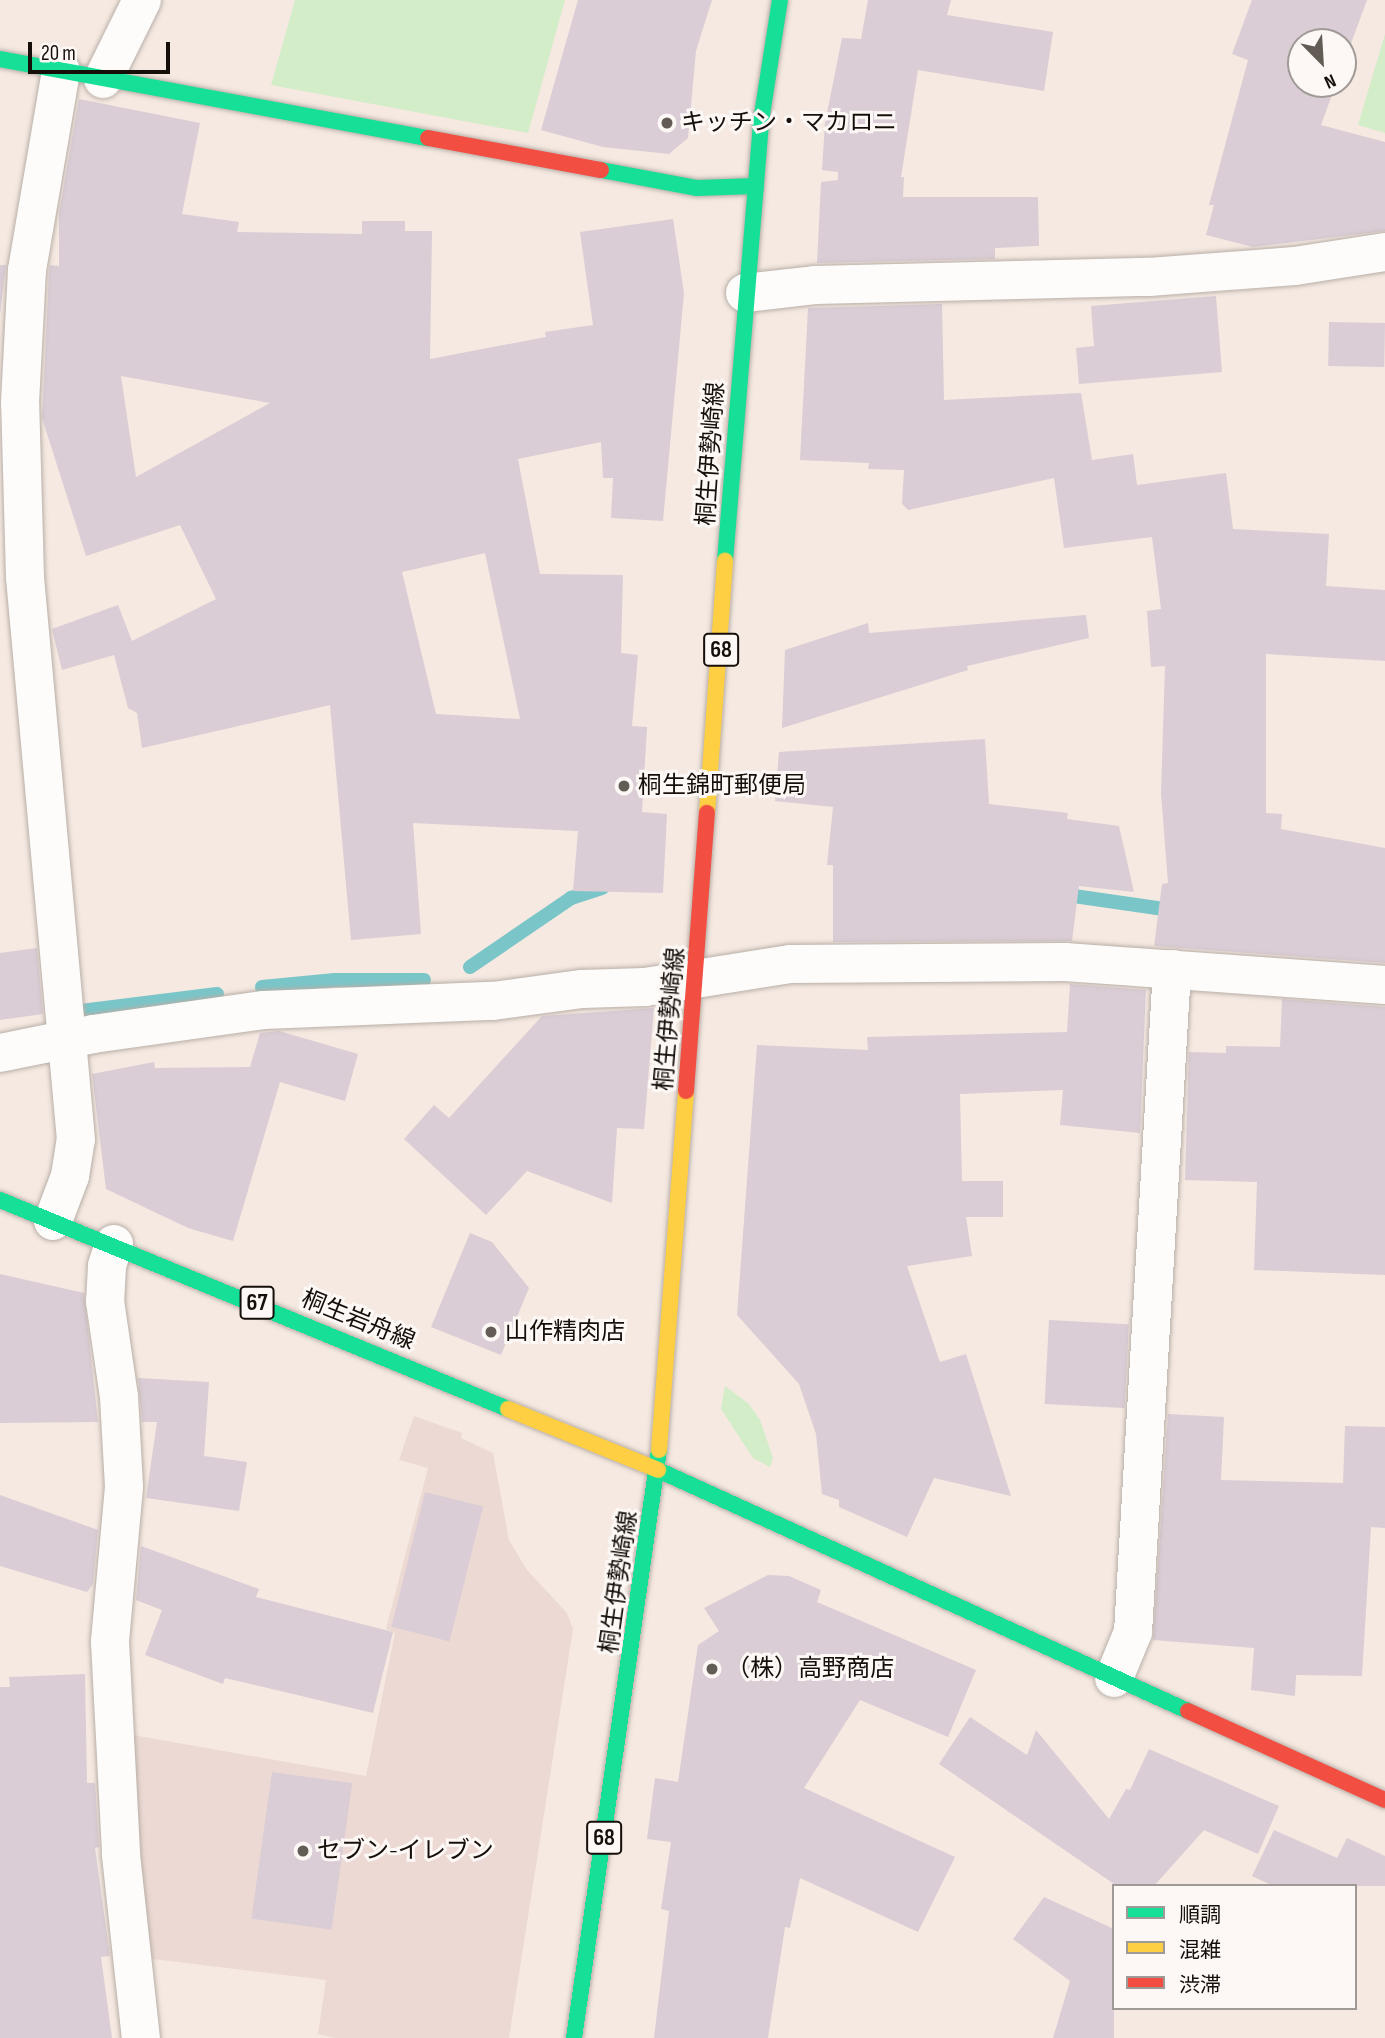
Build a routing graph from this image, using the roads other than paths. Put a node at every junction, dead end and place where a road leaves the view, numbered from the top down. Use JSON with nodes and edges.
{"nodes":[{"id":1,"x":142,"y":0,"type":"edge"},
{"id":2,"x":780,"y":0,"type":"edge"},
{"id":3,"x":0,"y":59,"type":"edge"},
{"id":4,"x":61,"y":71,"type":"junction"},
{"id":5,"x":103,"y":79,"type":"junction"},
{"id":6,"x":755,"y":186,"type":"junction"},
{"id":7,"x":1385,"y":252,"type":"edge"},
{"id":8,"x":745,"y":293,"type":"junction"},
{"id":9,"x":1172,"y":969,"type":"junction"},
{"id":10,"x":696,"y":976,"type":"junction"},
{"id":11,"x":1385,"y":985,"type":"edge"},
{"id":12,"x":65,"y":1039,"type":"junction"},
{"id":13,"x":0,"y":1053,"type":"edge"},
{"id":14,"x":0,"y":1200,"type":"edge"},
{"id":15,"x":54,"y":1221,"type":"junction"},
{"id":16,"x":114,"y":1244,"type":"junction"},
{"id":17,"x":658,"y":1470,"type":"junction"},
{"id":18,"x":1114,"y":1678,"type":"junction"},
{"id":19,"x":1385,"y":1800,"type":"edge"},
{"id":20,"x":141,"y":2038,"type":"edge"},
{"id":21,"x":574,"y":2038,"type":"edge"}],
"edges":[{"from":1,"to":5,"type":"street"},
{"from":2,"to":6,"type":"main road","name":"桐生伊勢崎線","number":"68"},
{"from":3,"to":4,"type":"main road"},
{"from":4,"to":5,"type":"main road"},
{"from":4,"to":12,"type":"street"},
{"from":5,"to":6,"type":"main road"},
{"from":6,"to":8,"type":"main road","name":"桐生伊勢崎線","number":"68"},
{"from":7,"to":8,"type":"street"},
{"from":8,"to":10,"type":"main road","name":"桐生伊勢崎線","number":"68"},
{"from":9,"to":10,"type":"street"},
{"from":9,"to":11,"type":"street"},
{"from":9,"to":18,"type":"street"},
{"from":10,"to":12,"type":"street"},
{"from":10,"to":17,"type":"main road","name":"桐生伊勢崎線","number":"68"},
{"from":12,"to":13,"type":"street"},
{"from":12,"to":15,"type":"street"},
{"from":14,"to":15,"type":"main road","name":"桐生岩舟線","number":"67"},
{"from":15,"to":16,"type":"main road","name":"桐生岩舟線","number":"67"},
{"from":16,"to":17,"type":"main road","name":"桐生岩舟線","number":"67"},
{"from":16,"to":20,"type":"street"},
{"from":17,"to":18,"type":"main road","name":"桐生岩舟線"},
{"from":17,"to":21,"type":"main road","name":"桐生伊勢崎線","number":"68"},
{"from":18,"to":19,"type":"main road","name":"桐生岩舟線"}]}
